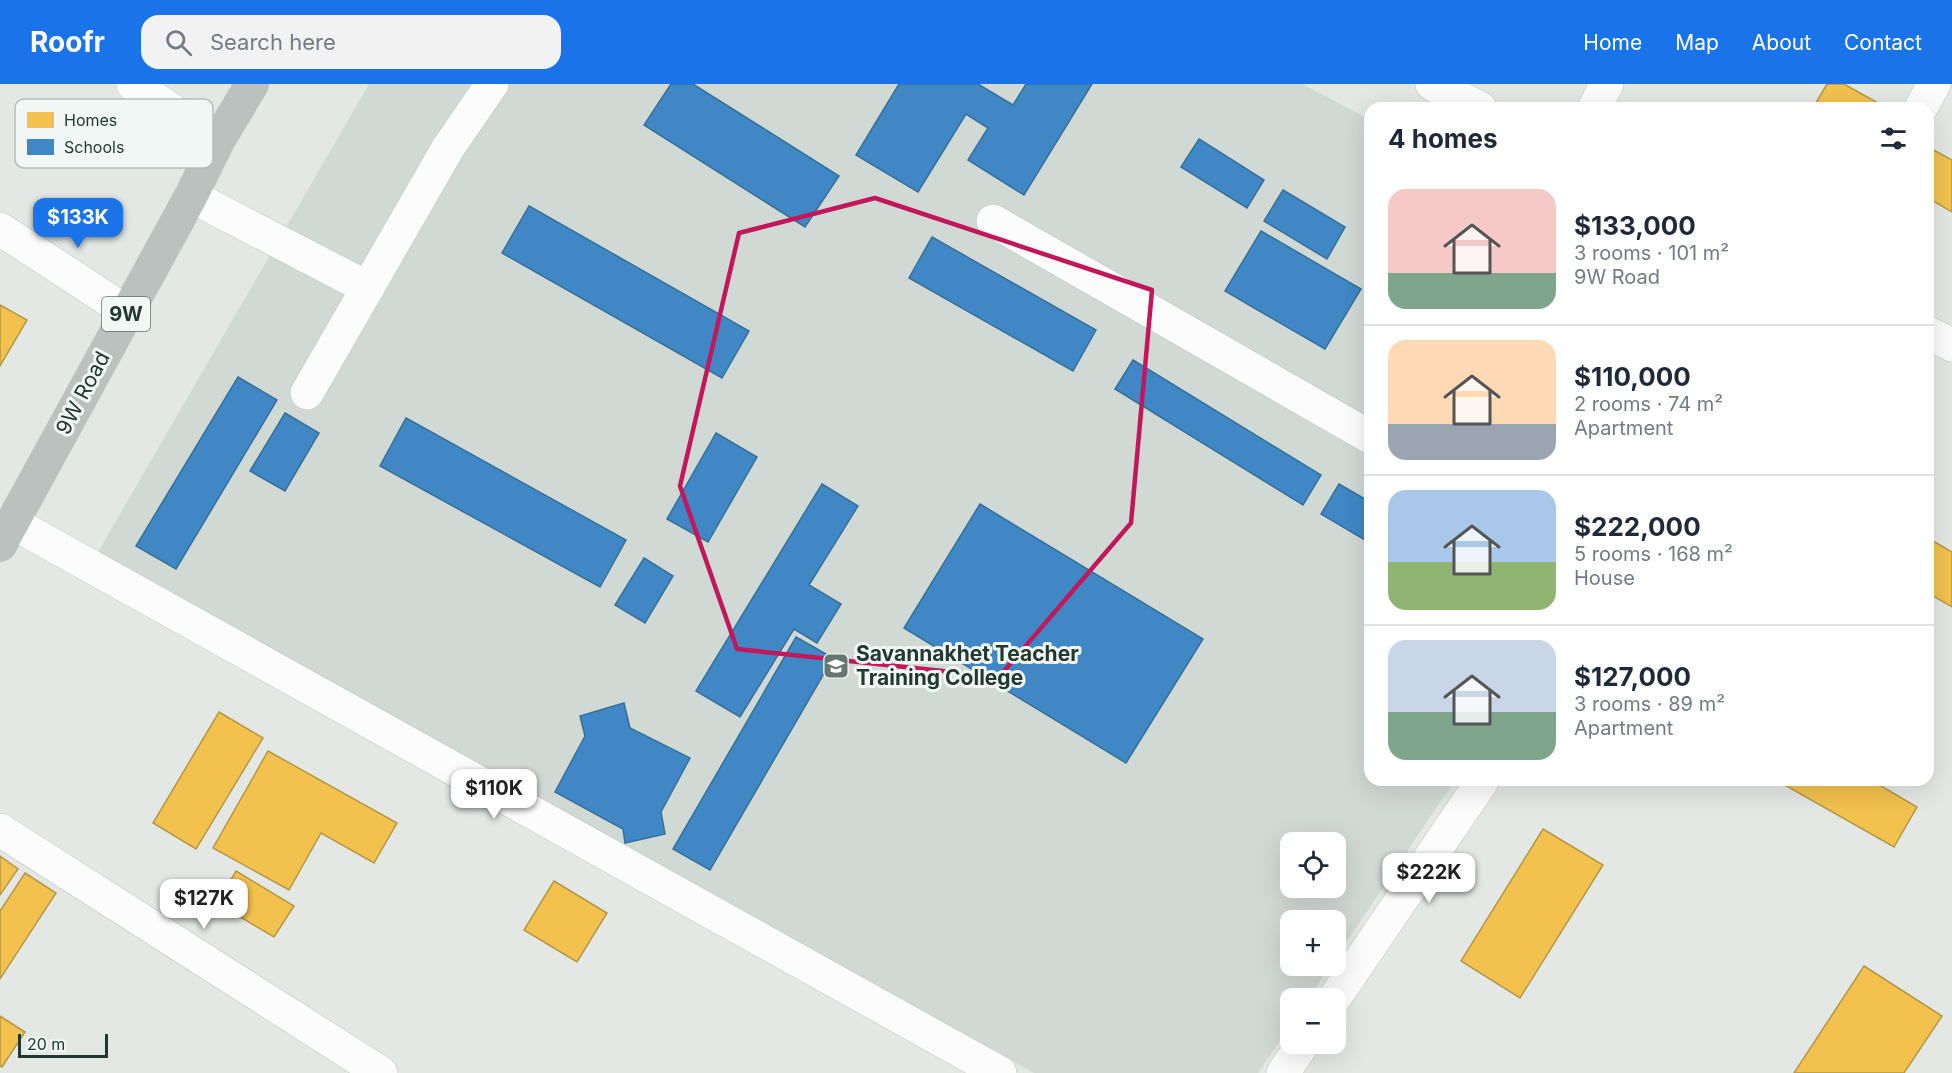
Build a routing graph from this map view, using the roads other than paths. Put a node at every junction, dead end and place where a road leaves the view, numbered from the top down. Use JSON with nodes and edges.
{"nodes":[{"id":1,"x":133,"y":84,"type":"edge"},
{"id":2,"x":252,"y":84,"type":"edge"},
{"id":3,"x":492,"y":84,"type":"edge"},
{"id":4,"x":1432,"y":84,"type":"edge"},
{"id":5,"x":1607,"y":84,"type":"edge"},
{"id":6,"x":1934,"y":84,"type":"edge"},
{"id":7,"x":155,"y":99,"type":"edge"},
{"id":8,"x":1468,"y":102,"type":"edge"},
{"id":9,"x":1597,"y":102,"type":"edge"},
{"id":10,"x":1924,"y":102,"type":"edge"},
{"id":11,"x":213,"y":138,"type":"edge"},
{"id":12,"x":218,"y":141,"type":"junction"},
{"id":13,"x":213,"y":151,"type":"edge"},
{"id":14,"x":205,"y":168,"type":"edge"},
{"id":15,"x":191,"y":196,"type":"junction"},
{"id":16,"x":993,"y":220,"type":"dead end"},
{"id":17,"x":0,"y":229,"type":"edge"},
{"id":18,"x":368,"y":288,"type":"junction"},
{"id":19,"x":128,"y":312,"type":"junction"},
{"id":20,"x":1934,"y":336,"type":"edge"},
{"id":21,"x":1952,"y":345,"type":"edge"},
{"id":22,"x":307,"y":393,"type":"dead end"},
{"id":23,"x":1364,"y":434,"type":"edge"},
{"id":24,"x":7,"y":534,"type":"edge"},
{"id":25,"x":1479,"y":786,"type":"edge"},
{"id":26,"x":0,"y":830,"type":"edge"},
{"id":27,"x":1341,"y":988,"type":"edge"},
{"id":28,"x":1296,"y":1054,"type":"edge"},
{"id":29,"x":381,"y":1073,"type":"edge"},
{"id":30,"x":1000,"y":1073,"type":"edge"},
{"id":31,"x":1283,"y":1073,"type":"edge"}],
"edges":[{"from":1,"to":7,"type":"street"},
{"from":2,"to":12,"type":"highway","name":"9W Road","number":"9W"},
{"from":3,"to":18,"type":"street"},
{"from":4,"to":8,"type":"street"},
{"from":5,"to":9,"type":"street"},
{"from":6,"to":10,"type":"street"},
{"from":11,"to":12,"type":"street"},
{"from":12,"to":13,"type":"highway","name":"9W Road","number":"9W"},
{"from":14,"to":15,"type":"highway","name":"9W Road","number":"9W"},
{"from":15,"to":18,"type":"street"},
{"from":15,"to":19,"type":"highway","name":"9W Road","number":"9W"},
{"from":16,"to":23,"type":"street"},
{"from":17,"to":19,"type":"street"},
{"from":18,"to":22,"type":"street"},
{"from":19,"to":24,"type":"highway","name":"9W Road","number":"9W"},
{"from":20,"to":21,"type":"street"},
{"from":24,"to":30,"type":"street"},
{"from":25,"to":27,"type":"street"},
{"from":26,"to":29,"type":"street"},
{"from":28,"to":31,"type":"street"}]}
